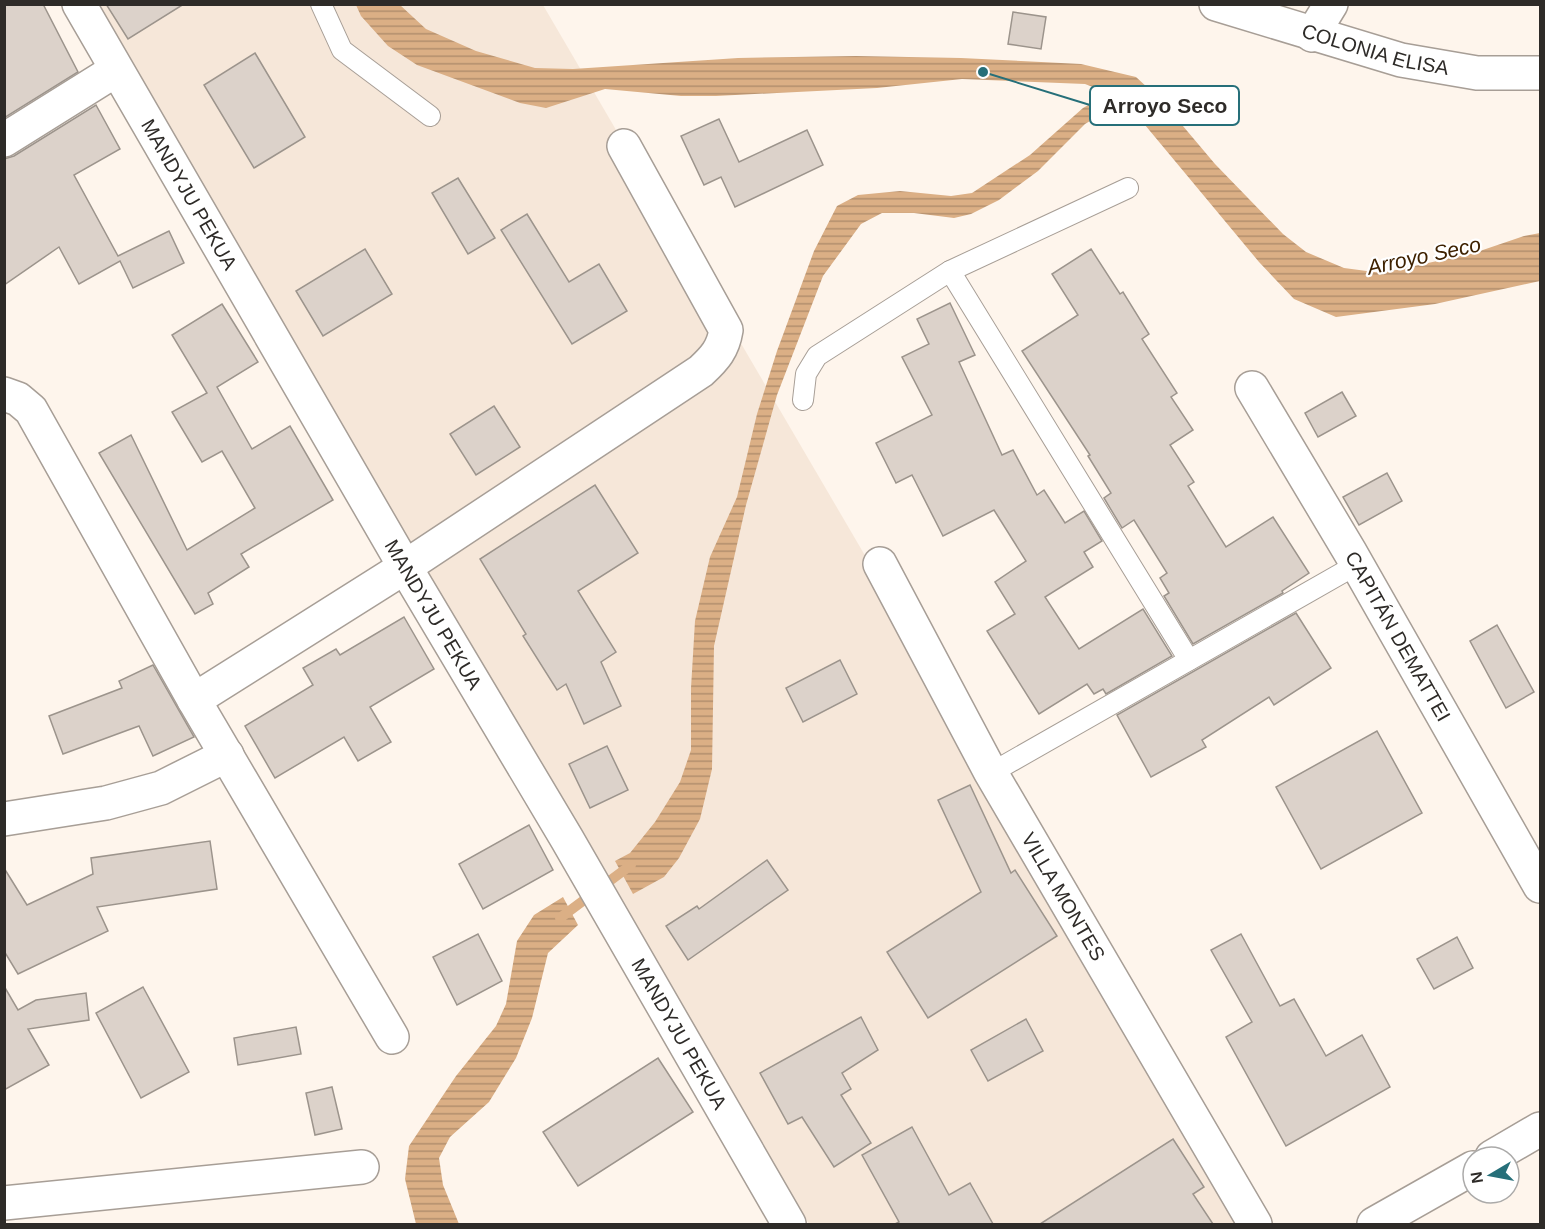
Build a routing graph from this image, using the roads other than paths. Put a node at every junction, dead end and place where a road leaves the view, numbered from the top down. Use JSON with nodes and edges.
{"nodes":[{"id":1,"x":79,"y":4,"type":"edge"},
{"id":2,"x":321,"y":4,"type":"edge"},
{"id":3,"x":1216,"y":4,"type":"edge"},
{"id":4,"x":1331,"y":4,"type":"edge"},
{"id":5,"x":1312,"y":35,"type":"junction"},
{"id":6,"x":116,"y":69,"type":"junction"},
{"id":7,"x":1540,"y":73,"type":"edge"},
{"id":8,"x":430,"y":117,"type":"dead end"},
{"id":9,"x":4,"y":140,"type":"edge"},
{"id":10,"x":624,"y":146,"type":"dead end"},
{"id":11,"x":1128,"y":188,"type":"dead end"},
{"id":12,"x":950,"y":271,"type":"junction"},
{"id":13,"x":1252,"y":388,"type":"dead end"},
{"id":14,"x":4,"y":394,"type":"edge"},
{"id":15,"x":803,"y":400,"type":"dead end"},
{"id":16,"x":880,"y":564,"type":"dead end"},
{"id":17,"x":1356,"y":565,"type":"junction"},
{"id":18,"x":405,"y":567,"type":"junction"},
{"id":19,"x":1189,"y":660,"type":"junction"},
{"id":20,"x":194,"y":700,"type":"junction"},
{"id":21,"x":227,"y":755,"type":"junction"},
{"id":22,"x":991,"y":773,"type":"junction"},
{"id":23,"x":4,"y":819,"type":"edge"},
{"id":24,"x":1540,"y":886,"type":"edge"},
{"id":25,"x":392,"y":1037,"type":"dead end"},
{"id":26,"x":1540,"y":1129,"type":"edge"},
{"id":27,"x":1513,"y":1145,"type":"edge"},
{"id":28,"x":362,"y":1167,"type":"dead end"},
{"id":29,"x":1461,"y":1175,"type":"edge"},
{"id":30,"x":4,"y":1203,"type":"edge"},
{"id":31,"x":789,"y":1224,"type":"edge"},
{"id":32,"x":1255,"y":1224,"type":"edge"},
{"id":33,"x":1374,"y":1224,"type":"edge"}],
"edges":[{"from":1,"to":6,"type":"street","name":"MANDYJU PEKUA"},
{"from":2,"to":8,"type":"lane"},
{"from":3,"to":5,"type":"street","name":"COLONIA ELISA"},
{"from":4,"to":5,"type":"street"},
{"from":5,"to":7,"type":"street","name":"COLONIA ELISA"},
{"from":6,"to":9,"type":"street"},
{"from":6,"to":18,"type":"street","name":"MANDYJU PEKUA"},
{"from":10,"to":18,"type":"street"},
{"from":11,"to":12,"type":"lane"},
{"from":12,"to":15,"type":"lane"},
{"from":12,"to":19,"type":"lane"},
{"from":13,"to":17,"type":"street","name":"CAPITÁN DEMATTEI"},
{"from":14,"to":20,"type":"street"},
{"from":16,"to":22,"type":"street","name":"VILLA MONTES"},
{"from":17,"to":19,"type":"lane"},
{"from":17,"to":24,"type":"street","name":"CAPITÁN DEMATTEI"},
{"from":18,"to":20,"type":"street"},
{"from":18,"to":31,"type":"street","name":"MANDYJU PEKUA"},
{"from":19,"to":22,"type":"lane"},
{"from":20,"to":21,"type":"street"},
{"from":21,"to":23,"type":"street"},
{"from":21,"to":25,"type":"street"},
{"from":22,"to":32,"type":"street","name":"VILLA MONTES"},
{"from":26,"to":27,"type":"street"},
{"from":28,"to":30,"type":"street"},
{"from":29,"to":33,"type":"street"}]}
